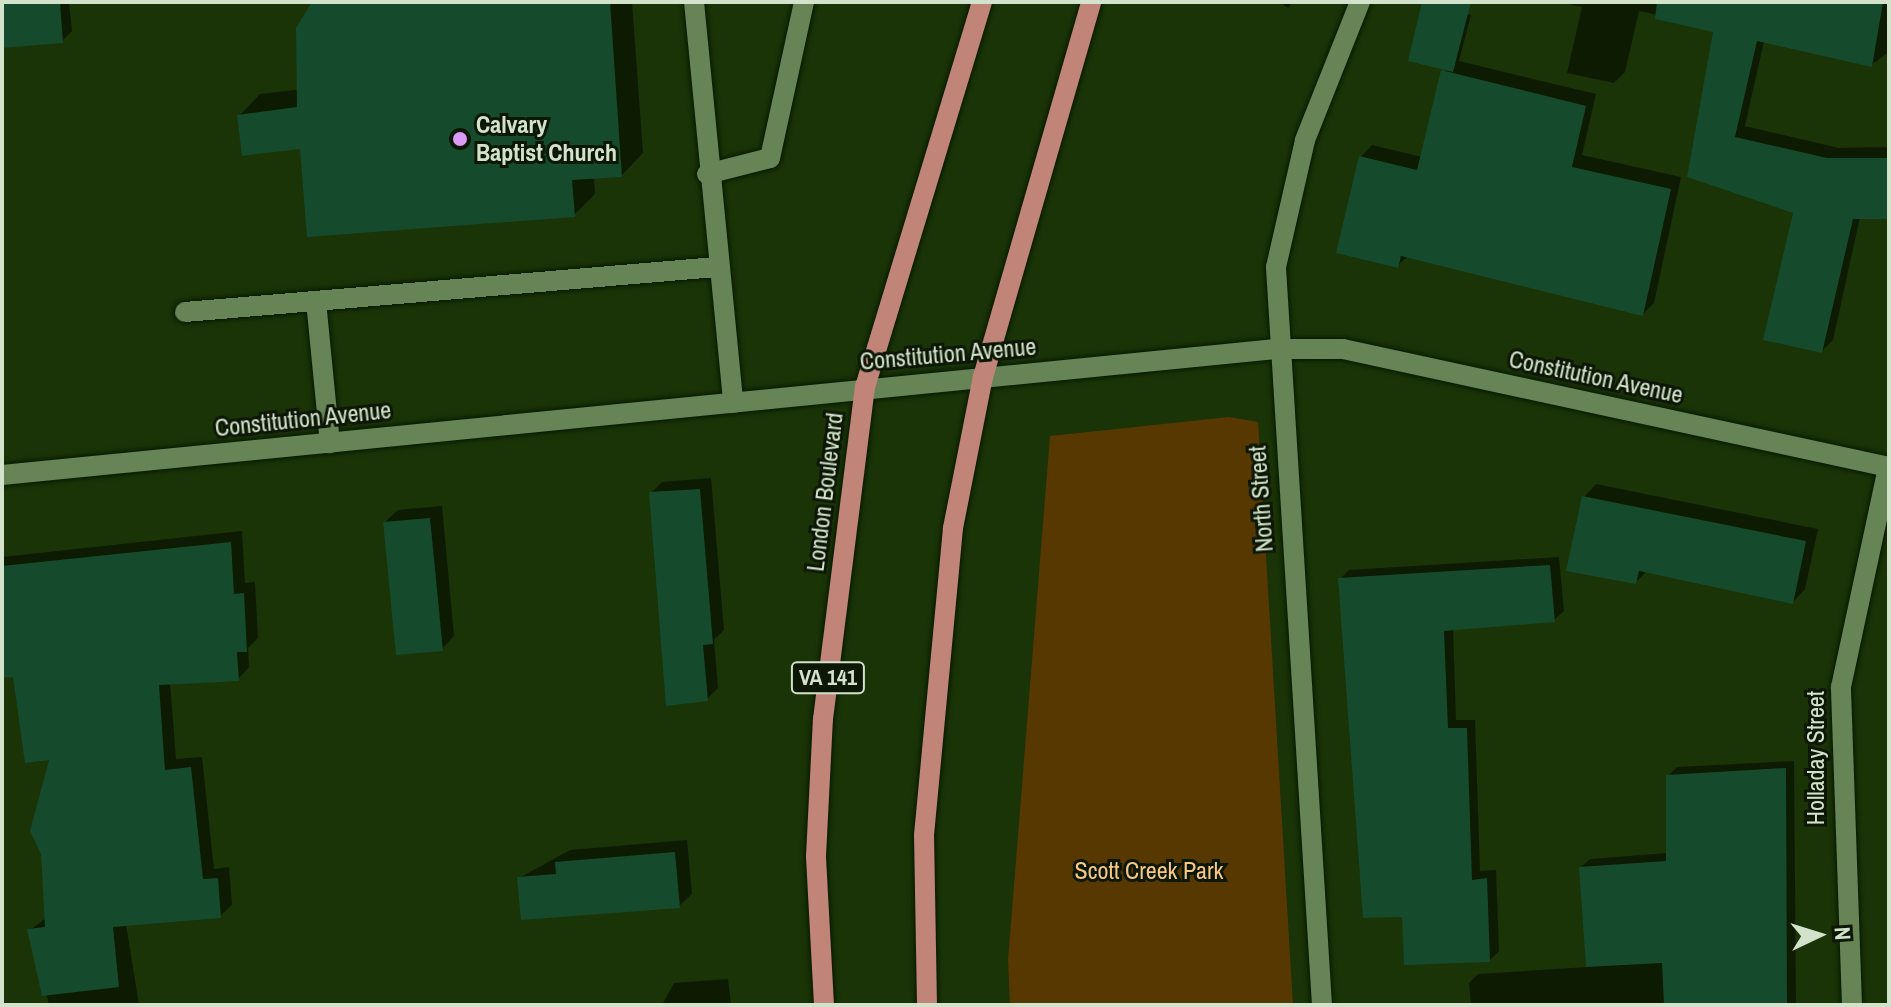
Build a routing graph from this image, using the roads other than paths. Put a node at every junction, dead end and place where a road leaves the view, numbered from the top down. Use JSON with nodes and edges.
{"nodes":[{"id":1,"x":694,"y":2,"type":"edge"},
{"id":2,"x":804,"y":2,"type":"edge"},
{"id":3,"x":982,"y":2,"type":"edge"},
{"id":4,"x":1091,"y":2,"type":"edge"},
{"id":5,"x":1360,"y":2,"type":"edge"},
{"id":6,"x":707,"y":174,"type":"junction"},
{"id":7,"x":716,"y":267,"type":"junction"},
{"id":8,"x":316,"y":301,"type":"junction"},
{"id":9,"x":185,"y":312,"type":"dead end"},
{"id":10,"x":1276,"y":349,"type":"junction"},
{"id":11,"x":983,"y":377,"type":"junction"},
{"id":12,"x":865,"y":387,"type":"junction"},
{"id":13,"x":733,"y":403,"type":"junction"},
{"id":14,"x":330,"y":443,"type":"junction"},
{"id":15,"x":1889,"y":467,"type":"edge"},
{"id":16,"x":2,"y":475,"type":"edge"},
{"id":17,"x":824,"y":1005,"type":"edge"},
{"id":18,"x":927,"y":1005,"type":"edge"},
{"id":19,"x":1322,"y":1005,"type":"edge"},
{"id":20,"x":1852,"y":1005,"type":"edge"}],
"edges":[{"from":1,"to":6,"type":"street"},
{"from":2,"to":6,"type":"street"},
{"from":3,"to":12,"type":"main road","name":"London Boulevard","number":"VA 141"},
{"from":4,"to":11,"type":"main road"},
{"from":5,"to":10,"type":"street","name":"North Street"},
{"from":6,"to":7,"type":"street"},
{"from":7,"to":8,"type":"street"},
{"from":7,"to":13,"type":"street"},
{"from":8,"to":9,"type":"street"},
{"from":8,"to":14,"type":"street"},
{"from":10,"to":11,"type":"street","name":"Constitution Avenue"},
{"from":10,"to":15,"type":"street","name":"Constitution Avenue"},
{"from":10,"to":19,"type":"street","name":"North Street"},
{"from":11,"to":12,"type":"street","name":"Constitution Avenue"},
{"from":11,"to":18,"type":"main road"},
{"from":12,"to":13,"type":"street","name":"Constitution Avenue"},
{"from":12,"to":17,"type":"main road","name":"London Boulevard","number":"VA 141"},
{"from":13,"to":14,"type":"street","name":"Constitution Avenue"},
{"from":14,"to":16,"type":"street","name":"Constitution Avenue"},
{"from":15,"to":20,"type":"street","name":"Holladay Street"}]}
